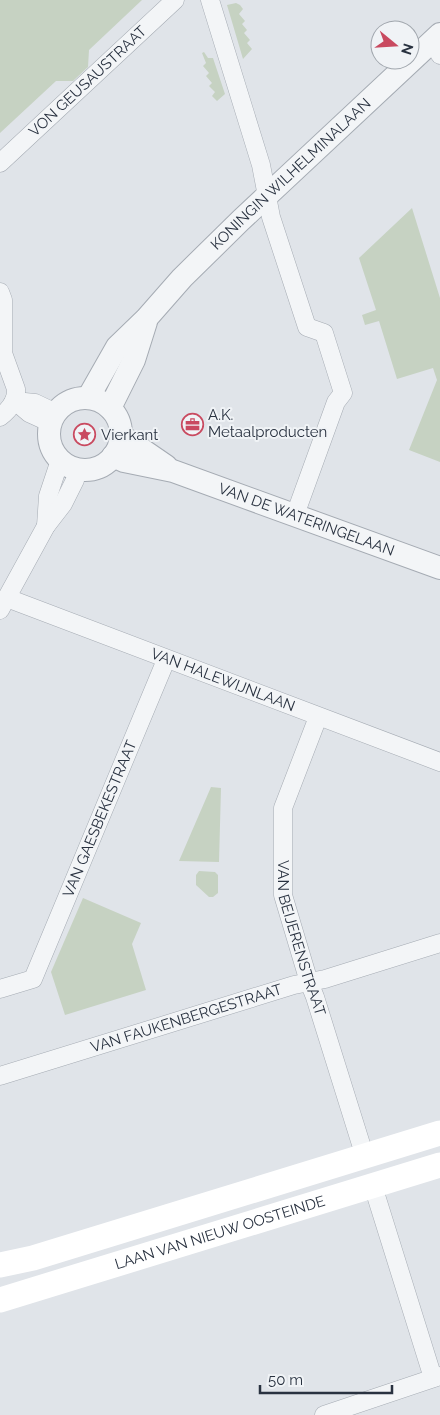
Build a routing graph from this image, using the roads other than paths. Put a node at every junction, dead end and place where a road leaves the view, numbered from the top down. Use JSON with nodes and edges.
{"nodes":[{"id":1,"x":175,"y":0,"type":"edge"},
{"id":2,"x":210,"y":0,"type":"edge"},
{"id":3,"x":438,"y":43,"type":"edge"},
{"id":4,"x":0,"y":162,"type":"edge"},
{"id":5,"x":267,"y":196,"type":"junction"},
{"id":6,"x":0,"y":292,"type":"edge"},
{"id":7,"x":146,"y":319,"type":"junction"},
{"id":8,"x":88,"y":398,"type":"junction"},
{"id":9,"x":14,"y":401,"type":"junction"},
{"id":10,"x":110,"y":408,"type":"junction"},
{"id":11,"x":0,"y":417,"type":"edge"},
{"id":12,"x":53,"y":418,"type":"junction"},
{"id":13,"x":117,"y":446,"type":"junction"},
{"id":14,"x":68,"y":465,"type":"junction"},
{"id":15,"x":295,"y":515,"type":"junction"},
{"id":16,"x":440,"y":568,"type":"edge"},
{"id":17,"x":3,"y":604,"type":"edge"},
{"id":18,"x":166,"y":660,"type":"junction"},
{"id":19,"x":318,"y":717,"type":"junction"},
{"id":20,"x":438,"y":756,"type":"edge"},
{"id":21,"x":440,"y":943,"type":"edge"},
{"id":22,"x":309,"y":982,"type":"junction"},
{"id":23,"x":0,"y":989,"type":"edge"},
{"id":24,"x":0,"y":1076,"type":"edge"},
{"id":25,"x":440,"y":1133,"type":"edge"},
{"id":26,"x":365,"y":1157,"type":"junction"},
{"id":27,"x":440,"y":1165,"type":"edge"},
{"id":28,"x":373,"y":1186,"type":"junction"},
{"id":29,"x":0,"y":1265,"type":"edge"},
{"id":30,"x":0,"y":1300,"type":"edge"},
{"id":31,"x":437,"y":1377,"type":"edge"},
{"id":32,"x":324,"y":1415,"type":"edge"}],
"edges":[{"from":1,"to":4,"type":"street","name":"VON GEUSAUSTRAAT"},
{"from":2,"to":5,"type":"street"},
{"from":3,"to":5,"type":"street","name":"KONINGIN WILHELMINALAAN"},
{"from":5,"to":7,"type":"street","name":"KONINGIN WILHELMINALAAN"},
{"from":5,"to":15,"type":"street"},
{"from":6,"to":9,"type":"street"},
{"from":7,"to":8,"type":"street","name":"KONINGIN WILHELMINALAAN"},
{"from":7,"to":10,"type":"street","name":"KONINGIN WILHELMINALAAN"},
{"from":8,"to":10,"type":"street"},
{"from":8,"to":12,"type":"street"},
{"from":9,"to":11,"type":"street"},
{"from":9,"to":12,"type":"street"},
{"from":10,"to":13,"type":"street"},
{"from":12,"to":14,"type":"street"},
{"from":13,"to":14,"type":"street"},
{"from":13,"to":15,"type":"street","name":"VAN DE WATERINGELAAN"},
{"from":14,"to":17,"type":"street"},
{"from":15,"to":16,"type":"street","name":"VAN DE WATERINGELAAN"},
{"from":17,"to":18,"type":"street","name":"VAN HALEWIJNLAAN"},
{"from":18,"to":19,"type":"street","name":"VAN HALEWIJNLAAN"},
{"from":18,"to":23,"type":"street","name":"VAN GAESBEKESTRAAT"},
{"from":19,"to":20,"type":"street","name":"VAN HALEWIJNLAAN"},
{"from":19,"to":22,"type":"street","name":"VAN BEIJERENSTRAAT"},
{"from":21,"to":22,"type":"street","name":"VAN FAUKENBERGESTRAAT"},
{"from":22,"to":24,"type":"street","name":"VAN FAUKENBERGESTRAAT"},
{"from":22,"to":26,"type":"street","name":"VAN BEIJERENSTRAAT"},
{"from":25,"to":26,"type":"main road","name":"LAAN VAN NIEUW OOSTEINDE"},
{"from":26,"to":29,"type":"main road","name":"LAAN VAN NIEUW OOSTEINDE"},
{"from":27,"to":28,"type":"main road","name":"LAAN VAN NIEUW OOSTEINDE"},
{"from":28,"to":30,"type":"main road","name":"LAAN VAN NIEUW OOSTEINDE"},
{"from":28,"to":31,"type":"street"},
{"from":31,"to":32,"type":"street"}]}
